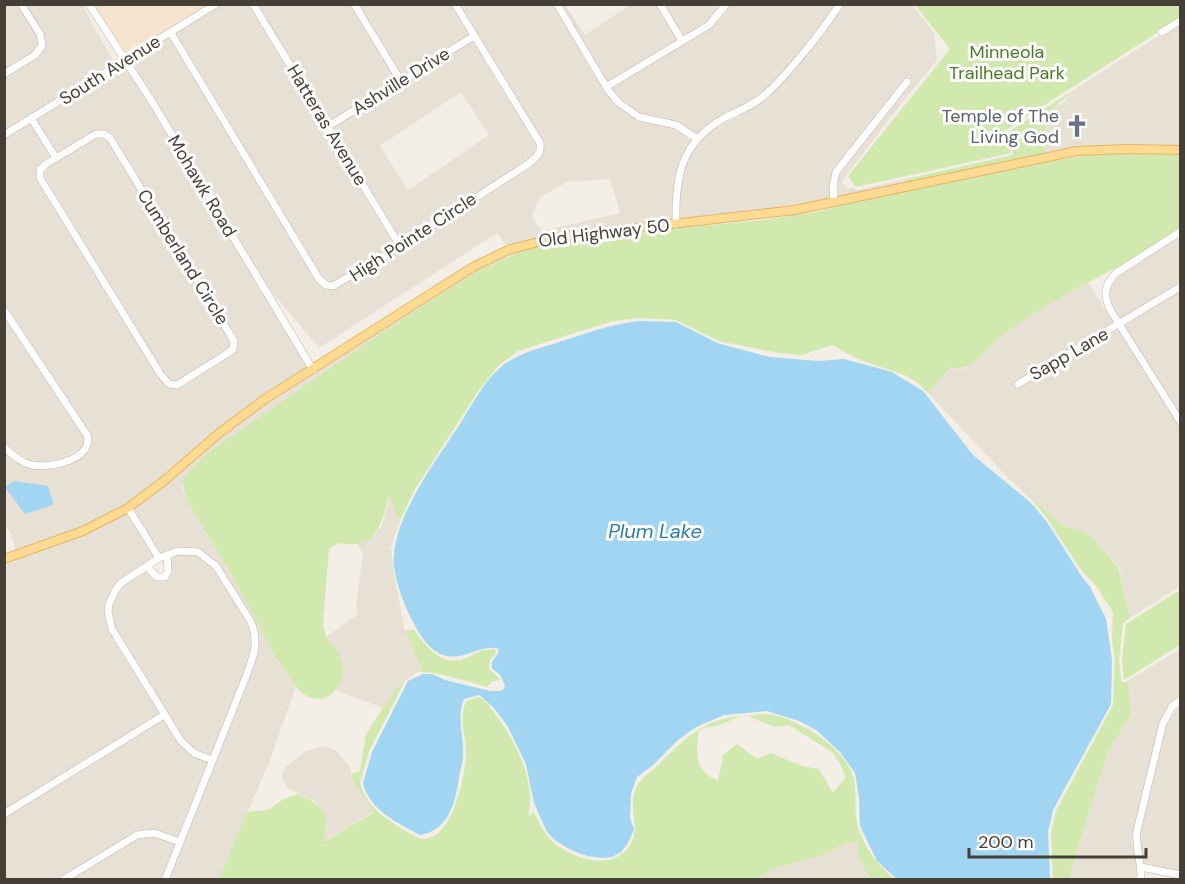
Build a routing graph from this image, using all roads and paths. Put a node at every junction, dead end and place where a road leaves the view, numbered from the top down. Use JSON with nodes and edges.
{"nodes":[{"id":1,"x":21,"y":4,"type":"edge"},
{"id":2,"x":89,"y":4,"type":"edge"},
{"id":3,"x":216,"y":4,"type":"edge"},
{"id":4,"x":253,"y":4,"type":"edge"},
{"id":5,"x":354,"y":4,"type":"edge"},
{"id":6,"x":455,"y":4,"type":"edge"},
{"id":7,"x":557,"y":4,"type":"edge"},
{"id":8,"x":660,"y":4,"type":"edge"},
{"id":9,"x":726,"y":4,"type":"edge"},
{"id":10,"x":840,"y":4,"type":"edge"},
{"id":11,"x":1180,"y":21,"type":"edge"},
{"id":12,"x":1162,"y":32,"type":"dead end"},
{"id":13,"x":171,"y":33,"type":"junction"},
{"id":14,"x":474,"y":36,"type":"junction"},
{"id":15,"x":682,"y":41,"type":"junction"},
{"id":16,"x":125,"y":62,"type":"junction"},
{"id":17,"x":4,"y":74,"type":"edge"},
{"id":18,"x":401,"y":81,"type":"junction"},
{"id":19,"x":907,"y":82,"type":"dead end"},
{"id":20,"x":606,"y":87,"type":"junction"},
{"id":21,"x":31,"y":118,"type":"junction"},
{"id":22,"x":327,"y":127,"type":"junction"},
{"id":23,"x":4,"y":135,"type":"edge"},
{"id":24,"x":698,"y":139,"type":"junction"},
{"id":25,"x":1180,"y":150,"type":"edge"},
{"id":26,"x":56,"y":158,"type":"junction"},
{"id":27,"x":834,"y":202,"type":"junction"},
{"id":28,"x":676,"y":224,"type":"junction"},
{"id":29,"x":1180,"y":232,"type":"edge"},
{"id":30,"x":400,"y":246,"type":"junction"},
{"id":31,"x":1180,"y":287,"type":"edge"},
{"id":32,"x":4,"y":310,"type":"edge"},
{"id":33,"x":1120,"y":325,"type":"junction"},
{"id":34,"x":313,"y":369,"type":"junction"},
{"id":35,"x":1018,"y":384,"type":"dead end"},
{"id":36,"x":1180,"y":421,"type":"edge"},
{"id":37,"x":4,"y":447,"type":"edge"},
{"id":38,"x":128,"y":508,"type":"junction"},
{"id":39,"x":167,"y":555,"type":"junction"},
{"id":40,"x":159,"y":558,"type":"junction"},
{"id":41,"x":4,"y":559,"type":"edge"},
{"id":42,"x":147,"y":567,"type":"junction"},
{"id":43,"x":1180,"y":700,"type":"edge"},
{"id":44,"x":164,"y":715,"type":"junction"},
{"id":45,"x":212,"y":760,"type":"junction"},
{"id":46,"x":4,"y":814,"type":"edge"},
{"id":47,"x":180,"y":842,"type":"junction"},
{"id":48,"x":1141,"y":867,"type":"junction"},
{"id":49,"x":1180,"y":875,"type":"edge"},
{"id":50,"x":63,"y":879,"type":"edge"},
{"id":51,"x":165,"y":879,"type":"edge"},
{"id":52,"x":1141,"y":879,"type":"edge"}],
"edges":[{"from":1,"to":17,"type":"street"},
{"from":2,"to":16,"type":"street","name":"Mohawk Road"},
{"from":3,"to":13,"type":"street","name":"South Avenue"},
{"from":4,"to":22,"type":"street","name":"Hatteras Avenue"},
{"from":5,"to":18,"type":"street"},
{"from":6,"to":14,"type":"street","name":"High Pointe Circle"},
{"from":7,"to":20,"type":"street"},
{"from":8,"to":15,"type":"street"},
{"from":9,"to":15,"type":"street"},
{"from":10,"to":24,"type":"street"},
{"from":11,"to":12,"type":"street"},
{"from":13,"to":16,"type":"street","name":"South Avenue"},
{"from":13,"to":30,"type":"street","name":"High Pointe Circle"},
{"from":14,"to":18,"type":"street","name":"Ashville Drive"},
{"from":14,"to":30,"type":"street","name":"High Pointe Circle"},
{"from":15,"to":20,"type":"street"},
{"from":16,"to":21,"type":"street","name":"South Avenue"},
{"from":16,"to":34,"type":"street","name":"Mohawk Road"},
{"from":18,"to":22,"type":"street","name":"Ashville Drive"},
{"from":19,"to":27,"type":"street"},
{"from":20,"to":24,"type":"street"},
{"from":21,"to":23,"type":"street","name":"South Avenue"},
{"from":21,"to":26,"type":"street"},
{"from":22,"to":30,"type":"street","name":"Hatteras Avenue"},
{"from":24,"to":28,"type":"street"},
{"from":25,"to":27,"type":"main road","name":"Old Highway 50"},
{"from":26,"to":26,"type":"street","name":"Cumberland Circle"},
{"from":27,"to":28,"type":"main road","name":"Old Highway 50"},
{"from":28,"to":34,"type":"main road","name":"Old Highway 50"},
{"from":29,"to":33,"type":"street"},
{"from":31,"to":33,"type":"street","name":"Sapp Lane"},
{"from":32,"to":37,"type":"street"},
{"from":33,"to":35,"type":"street","name":"Sapp Lane"},
{"from":33,"to":36,"type":"street"},
{"from":34,"to":38,"type":"main road","name":"Old Highway 50"},
{"from":38,"to":40,"type":"street"},
{"from":38,"to":41,"type":"main road","name":"Old Highway 50"},
{"from":39,"to":40,"type":"street"},
{"from":39,"to":42,"type":"street"},
{"from":39,"to":45,"type":"street"},
{"from":40,"to":42,"type":"street"},
{"from":42,"to":44,"type":"street"},
{"from":43,"to":48,"type":"street"},
{"from":44,"to":45,"type":"street"},
{"from":44,"to":46,"type":"street"},
{"from":45,"to":47,"type":"street"},
{"from":47,"to":50,"type":"street"},
{"from":47,"to":51,"type":"street"},
{"from":48,"to":49,"type":"street"},
{"from":48,"to":52,"type":"street"}]}
